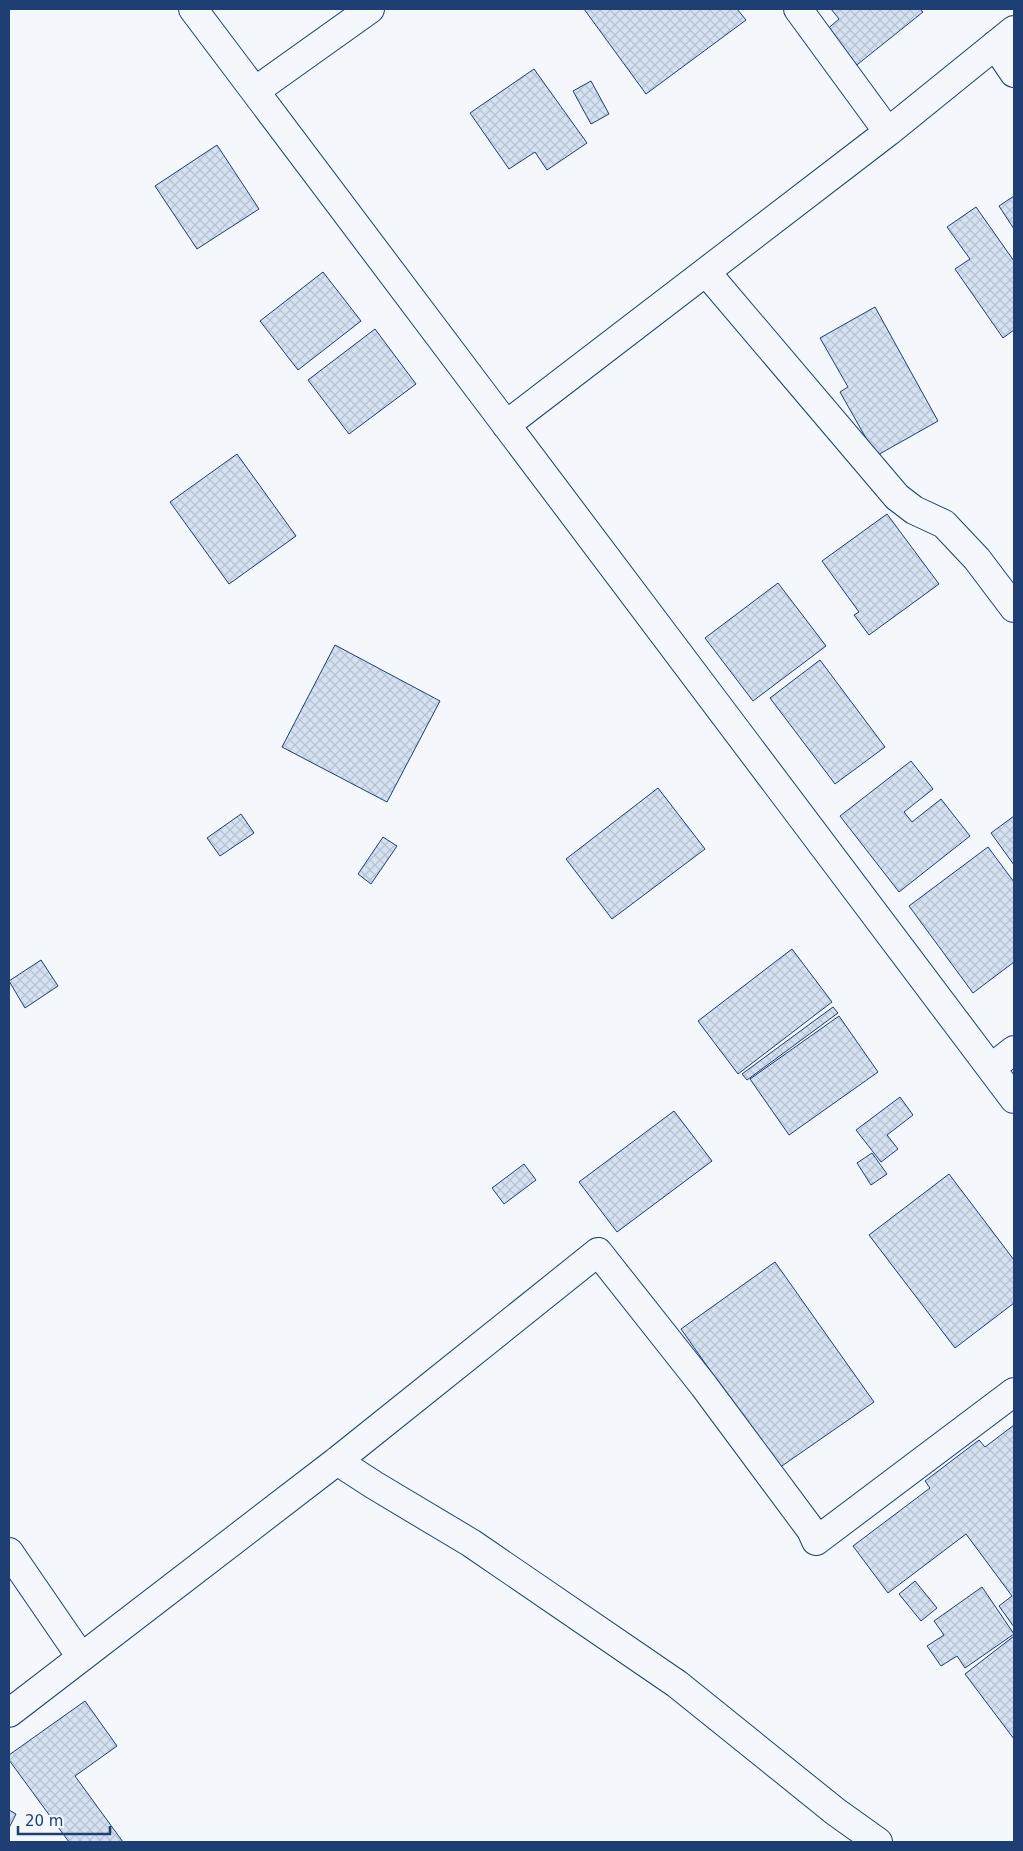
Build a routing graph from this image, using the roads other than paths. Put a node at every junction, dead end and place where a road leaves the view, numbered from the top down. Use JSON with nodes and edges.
{"nodes":[{"id":1,"x":193,"y":9,"type":"edge"},
{"id":2,"x":370,"y":9,"type":"edge"},
{"id":3,"x":798,"y":9,"type":"edge"},
{"id":4,"x":1004,"y":38,"type":"edge"},
{"id":5,"x":1014,"y":73,"type":"edge"},
{"id":6,"x":255,"y":91,"type":"junction"},
{"id":7,"x":888,"y":132,"type":"junction"},
{"id":8,"x":706,"y":272,"type":"junction"},
{"id":9,"x":506,"y":426,"type":"junction"},
{"id":10,"x":1014,"y":608,"type":"edge"},
{"id":11,"x":1014,"y":1050,"type":"edge"},
{"id":12,"x":991,"y":1068,"type":"junction"},
{"id":13,"x":1014,"y":1099,"type":"edge"},
{"id":14,"x":1014,"y":1392,"type":"edge"},
{"id":15,"x":337,"y":1461,"type":"junction"},
{"id":16,"x":9,"y":1552,"type":"edge"},
{"id":17,"x":81,"y":1658,"type":"junction"},
{"id":18,"x":9,"y":1713,"type":"edge"},
{"id":19,"x":878,"y":1842,"type":"edge"}],
"edges":[{"from":1,"to":6,"type":"street"},
{"from":2,"to":6,"type":"street"},
{"from":3,"to":7,"type":"street"},
{"from":4,"to":5,"type":"street"},
{"from":4,"to":7,"type":"street"},
{"from":6,"to":9,"type":"street"},
{"from":7,"to":8,"type":"street"},
{"from":8,"to":9,"type":"street"},
{"from":8,"to":10,"type":"street"},
{"from":9,"to":12,"type":"street"},
{"from":11,"to":12,"type":"street"},
{"from":12,"to":13,"type":"street"},
{"from":14,"to":15,"type":"street"},
{"from":15,"to":17,"type":"street"},
{"from":15,"to":19,"type":"street"},
{"from":16,"to":17,"type":"street"},
{"from":17,"to":18,"type":"street"}]}
